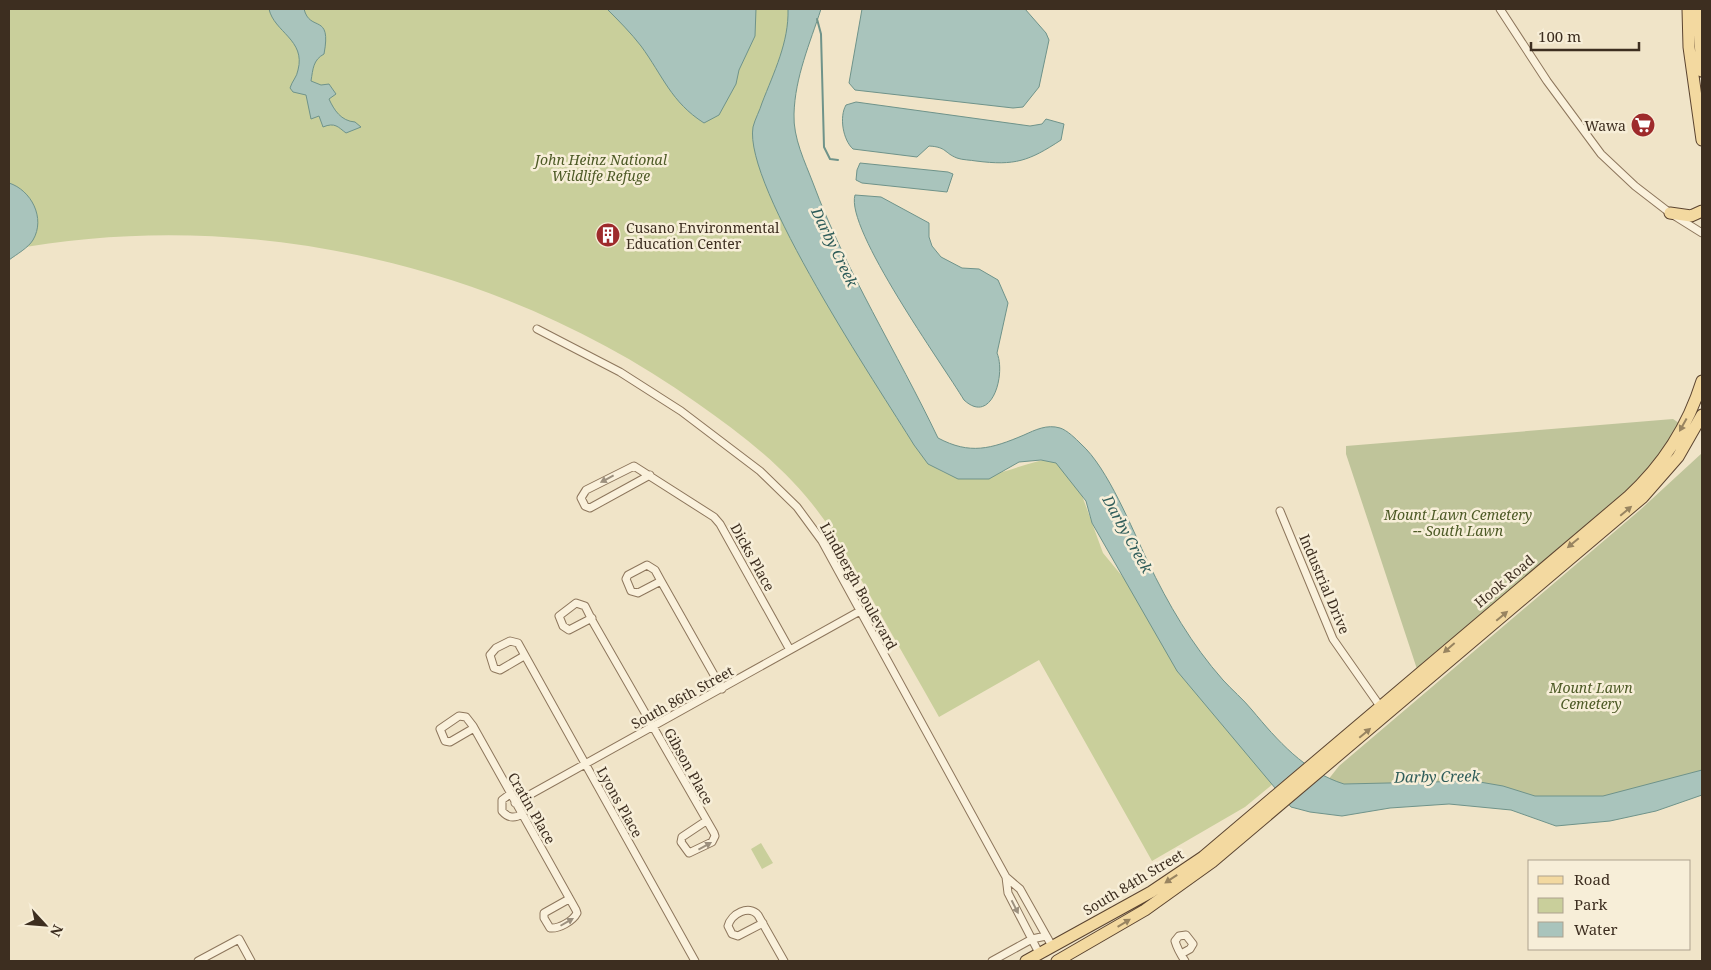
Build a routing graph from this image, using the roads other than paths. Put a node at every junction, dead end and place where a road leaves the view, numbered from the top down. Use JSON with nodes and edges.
{"nodes":[{"id":1,"x":1500,"y":9,"type":"edge"},
{"id":2,"x":1688,"y":9,"type":"edge"},
{"id":3,"x":1698,"y":9,"type":"edge"},
{"id":4,"x":1702,"y":71,"type":"edge"},
{"id":5,"x":1702,"y":140,"type":"edge"},
{"id":6,"x":1702,"y":211,"type":"edge"},
{"id":7,"x":1670,"y":214,"type":"junction"},
{"id":8,"x":1702,"y":233,"type":"edge"},
{"id":9,"x":537,"y":329,"type":"dead end"},
{"id":10,"x":1702,"y":381,"type":"edge"},
{"id":11,"x":1702,"y":415,"type":"edge"},
{"id":12,"x":650,"y":475,"type":"junction"},
{"id":13,"x":1280,"y":511,"type":"dead end"},
{"id":14,"x":661,"y":581,"type":"junction"},
{"id":15,"x":860,"y":611,"type":"junction"},
{"id":16,"x":592,"y":618,"type":"junction"},
{"id":17,"x":790,"y":650,"type":"junction"},
{"id":18,"x":524,"y":656,"type":"junction"},
{"id":19,"x":722,"y":688,"type":"junction"},
{"id":20,"x":1383,"y":711,"type":"junction"},
{"id":21,"x":653,"y":727,"type":"junction"},
{"id":22,"x":474,"y":728,"type":"junction"},
{"id":23,"x":585,"y":765,"type":"junction"},
{"id":24,"x":1299,"y":783,"type":"joint"},
{"id":25,"x":510,"y":794,"type":"junction"},
{"id":26,"x":515,"y":803,"type":"junction"},
{"id":27,"x":1268,"y":809,"type":"junction"},
{"id":28,"x":522,"y":814,"type":"junction"},
{"id":29,"x":706,"y":821,"type":"junction"},
{"id":30,"x":1006,"y":877,"type":"junction"},
{"id":31,"x":570,"y":899,"type":"junction"},
{"id":32,"x":763,"y":923,"type":"junction"},
{"id":33,"x":1032,"y":939,"type":"junction"},
{"id":34,"x":1094,"y":940,"type":"junction"},
{"id":35,"x":1049,"y":941,"type":"junction"},
{"id":36,"x":1040,"y":953,"type":"junction"},
{"id":37,"x":1181,"y":954,"type":"dead end"},
{"id":38,"x":198,"y":961,"type":"edge"},
{"id":39,"x":251,"y":961,"type":"edge"},
{"id":40,"x":695,"y":961,"type":"edge"},
{"id":41,"x":784,"y":961,"type":"edge"},
{"id":42,"x":992,"y":961,"type":"edge"},
{"id":43,"x":1026,"y":961,"type":"edge"},
{"id":44,"x":1058,"y":961,"type":"edge"},
{"id":45,"x":1079,"y":961,"type":"edge"},
{"id":46,"x":1185,"y":961,"type":"edge"}],
"edges":[{"from":1,"to":7,"type":"street"},
{"from":2,"to":5,"type":"main road"},
{"from":3,"to":4,"type":"main road"},
{"from":6,"to":7,"type":"main road"},
{"from":7,"to":8,"type":"street"},
{"from":9,"to":15,"type":"street","name":"Lindbergh Boulevard"},
{"from":10,"to":20,"type":"main road","name":"Hook Road","one_way":true},
{"from":20,"to":11,"type":"main road","name":"Hook Road","one_way":true},
{"from":12,"to":12,"type":"street","name":"Dicks Place","one_way":true},
{"from":12,"to":17,"type":"street","name":"Dicks Place"},
{"from":13,"to":20,"type":"street","name":"Industrial Drive"},
{"from":14,"to":14,"type":"street"},
{"from":14,"to":19,"type":"street"},
{"from":15,"to":17,"type":"street","name":"South 86th Street"},
{"from":15,"to":30,"type":"street","name":"Lindbergh Boulevard"},
{"from":16,"to":16,"type":"street","name":"Gibson Place"},
{"from":16,"to":21,"type":"street","name":"Gibson Place"},
{"from":17,"to":19,"type":"street","name":"South 86th Street"},
{"from":18,"to":18,"type":"street","name":"Lyons Place"},
{"from":18,"to":23,"type":"street","name":"Lyons Place"},
{"from":19,"to":21,"type":"street","name":"South 86th Street"},
{"from":20,"to":24,"type":"main road","name":"Hook Road"},
{"from":21,"to":23,"type":"street","name":"South 86th Street"},
{"from":21,"to":29,"type":"street","name":"Gibson Place"},
{"from":22,"to":22,"type":"street"},
{"from":22,"to":25,"type":"street","name":"Cratin Place"},
{"from":23,"to":26,"type":"street","name":"South 86th Street"},
{"from":23,"to":40,"type":"street","name":"Lyons Place"},
{"from":24,"to":27,"type":"main road","name":"South 84th Street"},
{"from":25,"to":26,"type":"street","name":"Cratin Place"},
{"from":25,"to":28,"type":"street"},
{"from":26,"to":28,"type":"street","name":"Cratin Place"},
{"from":34,"to":27,"type":"main road","name":"South 84th Street","one_way":true},
{"from":27,"to":35,"type":"main road","name":"South 84th Street","one_way":true},
{"from":28,"to":31,"type":"street","name":"Cratin Place"},
{"from":29,"to":29,"type":"street","name":"Gibson Place","one_way":true},
{"from":30,"to":33,"type":"street","name":"Lindbergh Boulevard","one_way":true},
{"from":30,"to":35,"type":"street","name":"Lindbergh Boulevard"},
{"from":31,"to":31,"type":"street","name":"Cratin Place","one_way":true},
{"from":32,"to":32,"type":"street"},
{"from":32,"to":41,"type":"street"},
{"from":33,"to":35,"type":"street","name":"South 84th Street"},
{"from":33,"to":36,"type":"street","name":"Lindbergh Boulevard"},
{"from":33,"to":42,"type":"street","name":"South 84th Street"},
{"from":34,"to":44,"type":"main road","name":"South 84th Street"},
{"from":34,"to":45,"type":"main road"},
{"from":35,"to":36,"type":"main road","name":"South 84th Street"},
{"from":36,"to":43,"type":"main road","name":"South 84th Street"},
{"from":37,"to":46,"type":"street"},
{"from":38,"to":39,"type":"street"}]}
